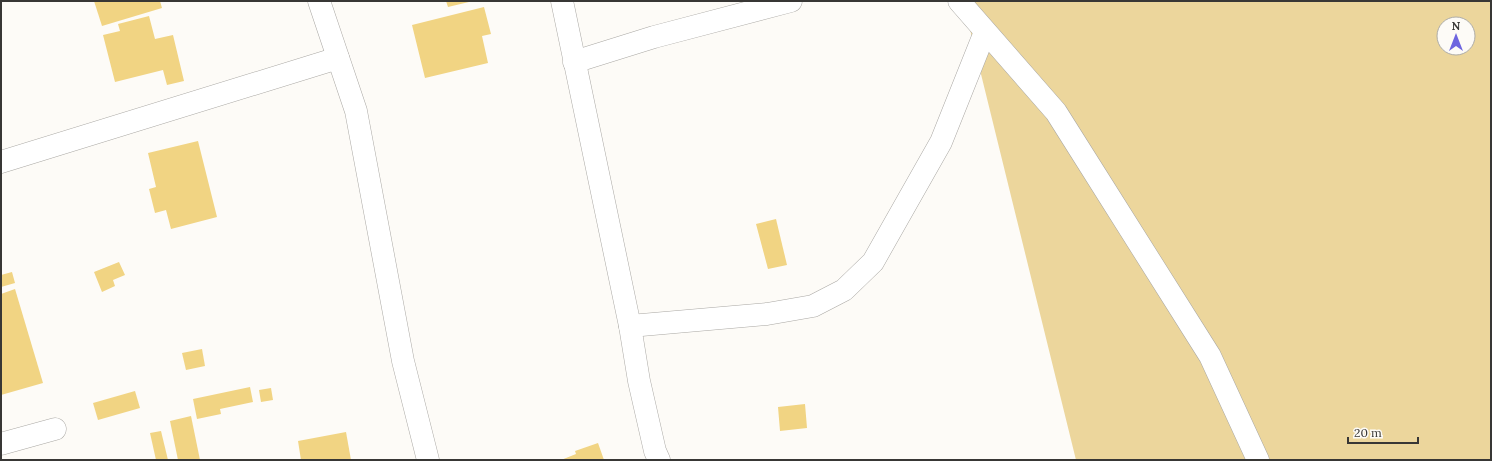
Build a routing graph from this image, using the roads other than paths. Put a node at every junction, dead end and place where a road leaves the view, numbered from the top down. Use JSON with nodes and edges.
{"nodes":[{"id":1,"x":319,"y":1,"type":"edge"},
{"id":2,"x":562,"y":1,"type":"edge"},
{"id":3,"x":791,"y":1,"type":"edge"},
{"id":4,"x":958,"y":1,"type":"edge"},
{"id":5,"x":985,"y":32,"type":"junction"},
{"id":6,"x":338,"y":58,"type":"junction"},
{"id":7,"x":574,"y":62,"type":"junction"},
{"id":8,"x":1,"y":162,"type":"edge"},
{"id":9,"x":630,"y":326,"type":"junction"},
{"id":10,"x":55,"y":430,"type":"dead end"},
{"id":11,"x":1,"y":444,"type":"edge"},
{"id":12,"x":656,"y":457,"type":"edge"},
{"id":13,"x":6,"y":460,"type":"edge"},
{"id":14,"x":428,"y":460,"type":"edge"},
{"id":15,"x":1258,"y":460,"type":"edge"}],
"edges":[{"from":1,"to":6,"type":"street"},
{"from":2,"to":7,"type":"street"},
{"from":3,"to":7,"type":"street"},
{"from":4,"to":5,"type":"street"},
{"from":5,"to":9,"type":"street"},
{"from":5,"to":15,"type":"street"},
{"from":6,"to":8,"type":"street"},
{"from":6,"to":14,"type":"street"},
{"from":7,"to":9,"type":"street"},
{"from":9,"to":12,"type":"street"},
{"from":10,"to":11,"type":"street"},
{"from":11,"to":13,"type":"street"}]}
